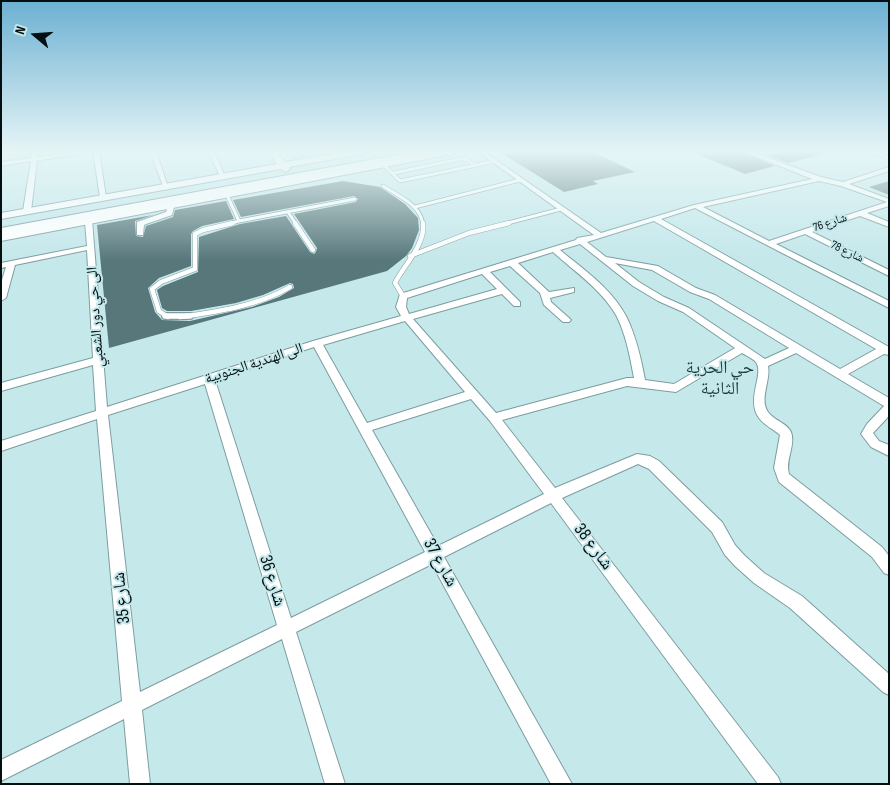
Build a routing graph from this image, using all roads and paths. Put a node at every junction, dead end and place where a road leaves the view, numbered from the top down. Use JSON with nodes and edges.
{"nodes":[{"id":1,"x":30,"y":188,"type":"edge"},
{"id":2,"x":101,"y":188,"type":"edge"},
{"id":3,"x":157,"y":188,"type":"edge"},
{"id":4,"x":186,"y":188,"type":"edge"},
{"id":5,"x":250,"y":188,"type":"edge"},
{"id":6,"x":268,"y":188,"type":"edge"},
{"id":7,"x":385,"y":188,"type":"edge"},
{"id":8,"x":490,"y":188,"type":"edge"},
{"id":9,"x":531,"y":188,"type":"edge"},
{"id":10,"x":783,"y":188,"type":"edge"},
{"id":11,"x":852,"y":188,"type":"edge"},
{"id":12,"x":227,"y":196,"type":"junction"},
{"id":13,"x":103,"y":198,"type":"junction"},
{"id":14,"x":355,"y":199,"type":"dead end"},
{"id":15,"x":889,"y":202,"type":"edge"},
{"id":16,"x":169,"y":204,"type":"junction"},
{"id":17,"x":696,"y":206,"type":"junction"},
{"id":18,"x":415,"y":207,"type":"junction"},
{"id":19,"x":561,"y":209,"type":"junction"},
{"id":20,"x":27,"y":211,"type":"junction"},
{"id":21,"x":288,"y":212,"type":"junction"},
{"id":22,"x":860,"y":214,"type":"junction"},
{"id":23,"x":1,"y":216,"type":"edge"},
{"id":24,"x":655,"y":218,"type":"junction"},
{"id":25,"x":239,"y":221,"type":"junction"},
{"id":26,"x":88,"y":222,"type":"junction"},
{"id":27,"x":1,"y":223,"type":"edge"},
{"id":28,"x":889,"y":225,"type":"edge"},
{"id":29,"x":39,"y":228,"type":"junction"},
{"id":30,"x":805,"y":231,"type":"junction"},
{"id":31,"x":1,"y":232,"type":"edge"},
{"id":32,"x":140,"y":233,"type":"dead end"},
{"id":33,"x":599,"y":235,"type":"junction"},
{"id":34,"x":1,"y":238,"type":"edge"},
{"id":35,"x":580,"y":240,"type":"junction"},
{"id":36,"x":770,"y":243,"type":"junction"},
{"id":37,"x":91,"y":247,"type":"junction"},
{"id":38,"x":554,"y":249,"type":"junction"},
{"id":39,"x":313,"y":250,"type":"dead end"},
{"id":40,"x":410,"y":256,"type":"junction"},
{"id":41,"x":604,"y":259,"type":"junction"},
{"id":42,"x":512,"y":262,"type":"junction"},
{"id":43,"x":889,"y":263,"type":"edge"},
{"id":44,"x":12,"y":264,"type":"junction"},
{"id":45,"x":1,"y":266,"type":"edge"},
{"id":46,"x":878,"y":267,"type":"junction"},
{"id":47,"x":485,"y":272,"type":"junction"},
{"id":48,"x":889,"y":273,"type":"edge"},
{"id":49,"x":290,"y":287,"type":"dead end"},
{"id":50,"x":571,"y":290,"type":"dead end"},
{"id":51,"x":502,"y":291,"type":"junction"},
{"id":52,"x":404,"y":296,"type":"junction"},
{"id":53,"x":545,"y":296,"type":"junction"},
{"id":54,"x":1,"y":298,"type":"edge"},
{"id":55,"x":517,"y":304,"type":"dead end"},
{"id":56,"x":889,"y":305,"type":"edge"},
{"id":57,"x":406,"y":317,"type":"junction"},
{"id":58,"x":566,"y":320,"type":"dead end"},
{"id":59,"x":318,"y":343,"type":"junction"},
{"id":60,"x":742,"y":348,"type":"junction"},
{"id":61,"x":798,"y":348,"type":"junction"},
{"id":62,"x":886,"y":350,"type":"edge"},
{"id":63,"x":98,"y":360,"type":"junction"},
{"id":64,"x":763,"y":364,"type":"junction"},
{"id":65,"x":840,"y":374,"type":"junction"},
{"id":66,"x":209,"y":379,"type":"junction"},
{"id":67,"x":640,"y":381,"type":"junction"},
{"id":68,"x":1,"y":387,"type":"edge"},
{"id":69,"x":473,"y":394,"type":"junction"},
{"id":70,"x":889,"y":404,"type":"edge"},
{"id":71,"x":889,"y":408,"type":"edge"},
{"id":72,"x":102,"y":412,"type":"junction"},
{"id":73,"x":494,"y":418,"type":"junction"},
{"id":74,"x":365,"y":428,"type":"junction"},
{"id":75,"x":1,"y":446,"type":"edge"},
{"id":76,"x":889,"y":451,"type":"edge"},
{"id":77,"x":554,"y":495,"type":"junction"},
{"id":78,"x":435,"y":554,"type":"junction"},
{"id":79,"x":889,"y":568,"type":"edge"},
{"id":80,"x":287,"y":628,"type":"junction"},
{"id":81,"x":889,"y":686,"type":"edge"},
{"id":82,"x":133,"y":705,"type":"junction"},
{"id":83,"x":1,"y":771,"type":"edge"},
{"id":84,"x":140,"y":784,"type":"edge"},
{"id":85,"x":336,"y":784,"type":"edge"},
{"id":86,"x":562,"y":784,"type":"edge"},
{"id":87,"x":771,"y":784,"type":"edge"}],
"edges":[{"from":1,"to":20,"type":"street"},
{"from":2,"to":13,"type":"street"},
{"from":3,"to":13,"type":"street"},
{"from":4,"to":27,"type":"main road"},
{"from":5,"to":16,"type":"main road"},
{"from":6,"to":12,"type":"street"},
{"from":7,"to":18,"type":"lane"},
{"from":8,"to":18,"type":"lane"},
{"from":9,"to":19,"type":"street"},
{"from":10,"to":17,"type":"street"},
{"from":11,"to":15,"type":"street"},
{"from":12,"to":16,"type":"street"},
{"from":12,"to":25,"type":"lane"},
{"from":13,"to":20,"type":"street"},
{"from":14,"to":21,"type":"lane"},
{"from":15,"to":22,"type":"street","name":"شارع 76"},
{"from":16,"to":26,"type":"street"},
{"from":16,"to":29,"type":"main road"},
{"from":16,"to":32,"type":"street"},
{"from":17,"to":24,"type":"street"},
{"from":17,"to":36,"type":"street"},
{"from":18,"to":40,"type":"lane"},
{"from":19,"to":33,"type":"street"},
{"from":19,"to":40,"type":"lane"},
{"from":20,"to":23,"type":"street"},
{"from":21,"to":25,"type":"lane"},
{"from":21,"to":39,"type":"lane"},
{"from":22,"to":28,"type":"street"},
{"from":22,"to":30,"type":"street","name":"شارع 76"},
{"from":24,"to":33,"type":"street"},
{"from":24,"to":62,"type":"street"},
{"from":25,"to":49,"type":"lane"},
{"from":26,"to":29,"type":"street"},
{"from":26,"to":37,"type":"street","name":"الى حي دور الشعبي"},
{"from":29,"to":31,"type":"main road"},
{"from":29,"to":34,"type":"street"},
{"from":30,"to":36,"type":"street","name":"شارع 76"},
{"from":30,"to":46,"type":"street","name":"شارع 78"},
{"from":33,"to":35,"type":"street"},
{"from":35,"to":38,"type":"street"},
{"from":35,"to":41,"type":"street"},
{"from":36,"to":56,"type":"street"},
{"from":37,"to":44,"type":"street"},
{"from":37,"to":63,"type":"street","name":"الى حي دور الشعبي"},
{"from":38,"to":42,"type":"street"},
{"from":38,"to":67,"type":"street"},
{"from":40,"to":52,"type":"lane"},
{"from":41,"to":60,"type":"street"},
{"from":41,"to":61,"type":"street"},
{"from":42,"to":47,"type":"street"},
{"from":42,"to":53,"type":"street"},
{"from":43,"to":46,"type":"street"},
{"from":44,"to":45,"type":"street"},
{"from":44,"to":54,"type":"street"},
{"from":46,"to":48,"type":"street","name":"شارع 78"},
{"from":47,"to":51,"type":"street"},
{"from":47,"to":52,"type":"street"},
{"from":50,"to":53,"type":"street"},
{"from":51,"to":55,"type":"street"},
{"from":51,"to":57,"type":"street","name":"الى الهندية الجنوبية"},
{"from":52,"to":57,"type":"street"},
{"from":53,"to":58,"type":"street"},
{"from":57,"to":59,"type":"street","name":"الى الهندية الجنوبية"},
{"from":57,"to":69,"type":"street","name":"شارع 38"},
{"from":59,"to":66,"type":"street","name":"الى الهندية الجنوبية"},
{"from":59,"to":74,"type":"street","name":"شارع 37"},
{"from":60,"to":64,"type":"street"},
{"from":60,"to":67,"type":"street"},
{"from":61,"to":64,"type":"street"},
{"from":61,"to":65,"type":"street"},
{"from":62,"to":65,"type":"street"},
{"from":63,"to":68,"type":"street"},
{"from":63,"to":72,"type":"street","name":"الى حي دور الشعبي"},
{"from":64,"to":79,"type":"street"},
{"from":65,"to":70,"type":"street"},
{"from":66,"to":72,"type":"street","name":"الى الهندية الجنوبية"},
{"from":66,"to":80,"type":"street","name":"شارع 36"},
{"from":67,"to":73,"type":"street"},
{"from":69,"to":73,"type":"street","name":"شارع 38"},
{"from":69,"to":74,"type":"street"},
{"from":71,"to":76,"type":"street"},
{"from":72,"to":75,"type":"street","name":"الى الهندية الجنوبية"},
{"from":72,"to":82,"type":"street","name":"شارع 35"},
{"from":73,"to":77,"type":"street","name":"شارع 38"},
{"from":74,"to":78,"type":"street","name":"شارع 37"},
{"from":77,"to":78,"type":"street"},
{"from":77,"to":81,"type":"street"},
{"from":77,"to":87,"type":"street","name":"شارع 38"},
{"from":78,"to":80,"type":"street"},
{"from":78,"to":86,"type":"street","name":"شارع 37"},
{"from":80,"to":82,"type":"street"},
{"from":80,"to":85,"type":"street","name":"شارع 36"},
{"from":82,"to":83,"type":"street"},
{"from":82,"to":84,"type":"street","name":"شارع 35"}]}
